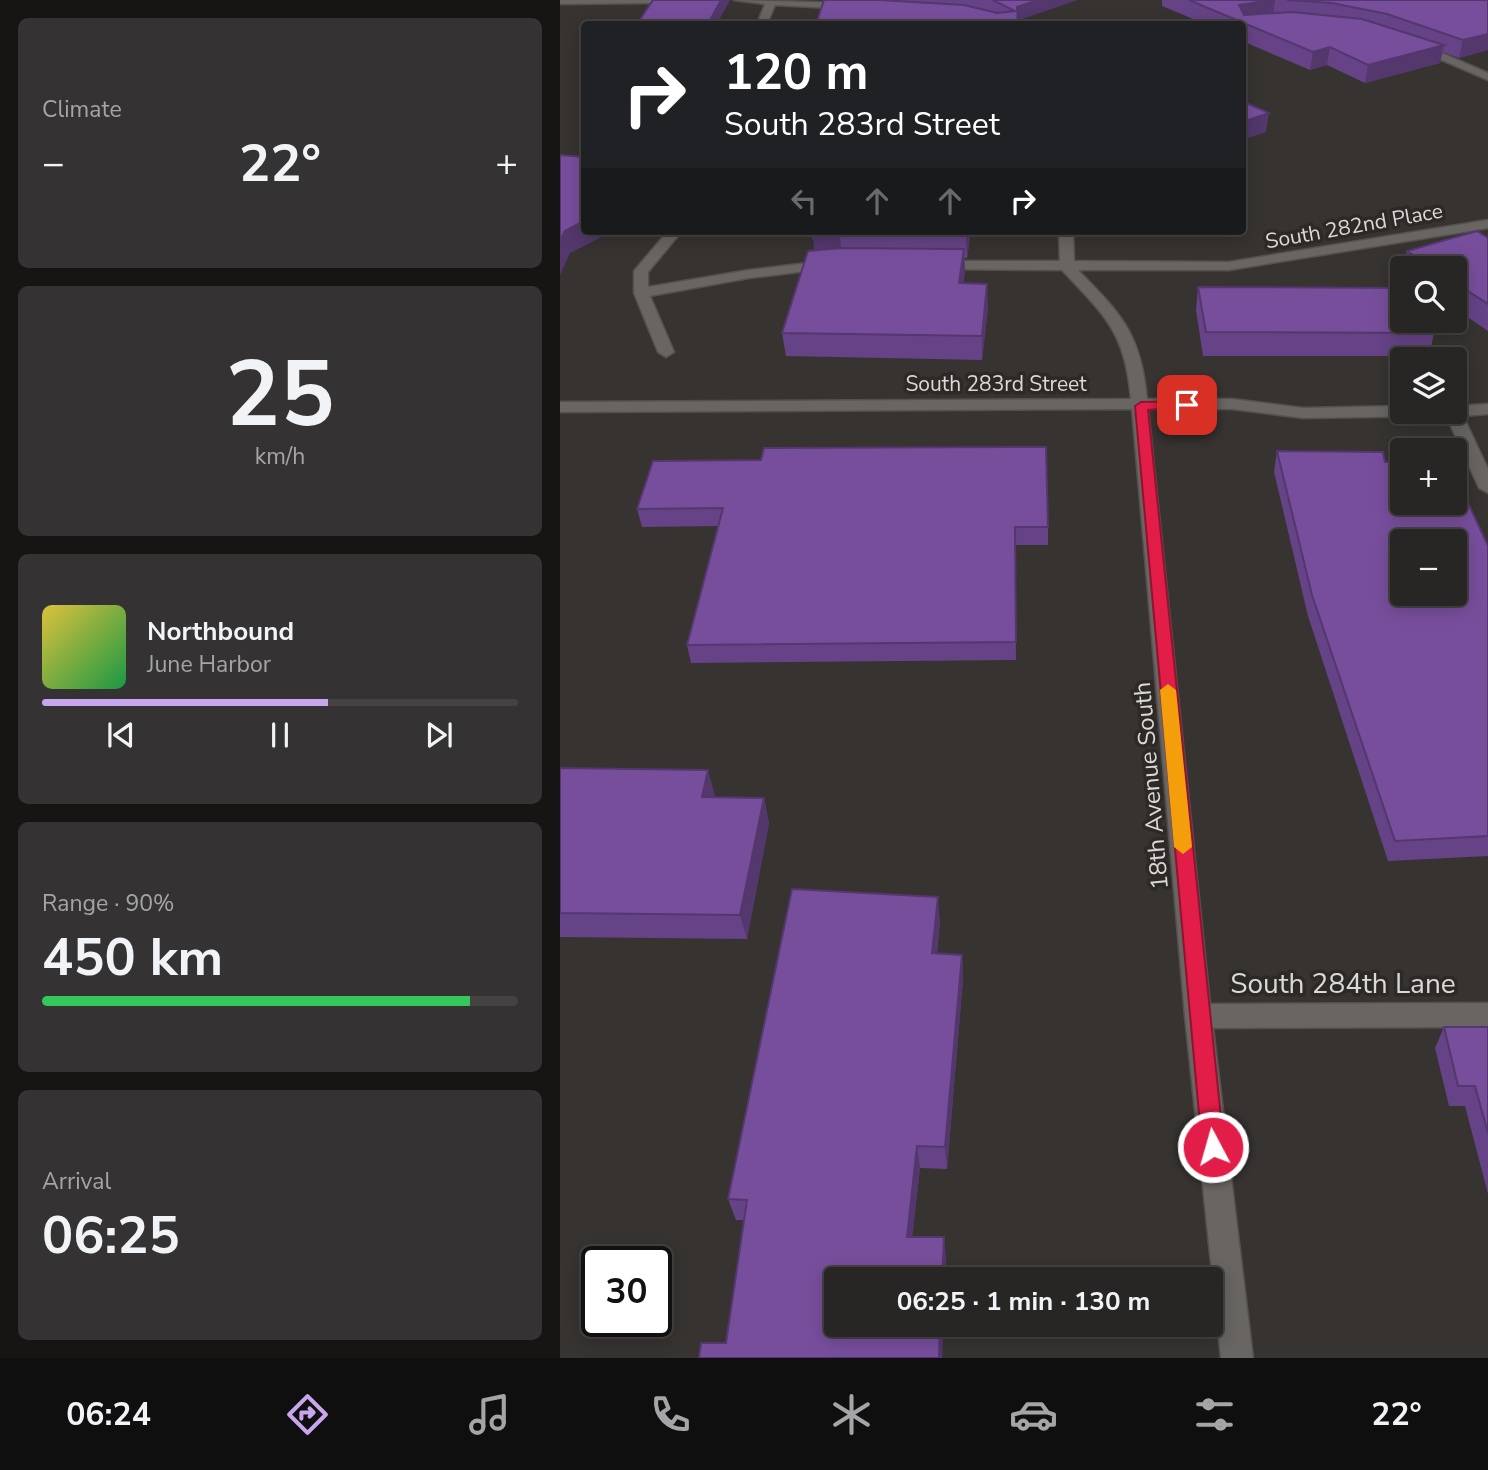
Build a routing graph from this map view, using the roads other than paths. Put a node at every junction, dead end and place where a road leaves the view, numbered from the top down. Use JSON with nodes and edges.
{"nodes":[{"id":1,"x":650,"y":0,"type":"edge"},
{"id":2,"x":739,"y":0,"type":"edge"},
{"id":3,"x":560,"y":1,"type":"edge"},
{"id":4,"x":771,"y":2,"type":"edge"},
{"id":5,"x":865,"y":7,"type":"edge"},
{"id":6,"x":763,"y":21,"type":"edge"},
{"id":7,"x":1405,"y":41,"type":"edge"},
{"id":8,"x":1488,"y":77,"type":"edge"},
{"id":9,"x":1488,"y":224,"type":"edge"},
{"id":10,"x":672,"y":235,"type":"edge"},
{"id":11,"x":1066,"y":235,"type":"edge"},
{"id":12,"x":853,"y":264,"type":"edge"},
{"id":13,"x":929,"y":265,"type":"edge"},
{"id":14,"x":1067,"y":267,"type":"junction"},
{"id":15,"x":641,"y":293,"type":"junction"},
{"id":16,"x":666,"y":352,"type":"dead end"},
{"id":17,"x":1141,"y":406,"type":"junction"},
{"id":18,"x":560,"y":407,"type":"edge"},
{"id":19,"x":1488,"y":409,"type":"edge"},
{"id":20,"x":1467,"y":410,"type":"edge"},
{"id":21,"x":1390,"y":412,"type":"edge"},
{"id":22,"x":1459,"y":424,"type":"edge"},
{"id":23,"x":1488,"y":488,"type":"edge"},
{"id":24,"x":1488,"y":1015,"type":"edge"},
{"id":25,"x":1198,"y":1016,"type":"junction"},
{"id":26,"x":1237,"y":1358,"type":"edge"}],
"edges":[{"from":1,"to":3,"type":"street"},
{"from":2,"to":4,"type":"street"},
{"from":4,"to":5,"type":"street"},
{"from":4,"to":6,"type":"street"},
{"from":7,"to":8,"type":"street"},
{"from":9,"to":14,"type":"street","name":"South 282nd Place"},
{"from":10,"to":15,"type":"street"},
{"from":11,"to":14,"type":"street"},
{"from":12,"to":15,"type":"street"},
{"from":13,"to":14,"type":"street","name":"South 282nd Place"},
{"from":14,"to":17,"type":"street","name":"18th Avenue South"},
{"from":15,"to":16,"type":"street"},
{"from":17,"to":18,"type":"street","name":"South 283rd Street"},
{"from":17,"to":21,"type":"street","name":"South 283rd Street"},
{"from":17,"to":25,"type":"street","name":"18th Avenue South"},
{"from":19,"to":20,"type":"street"},
{"from":22,"to":23,"type":"street"},
{"from":24,"to":25,"type":"street","name":"South 284th Lane"},
{"from":25,"to":26,"type":"street","name":"18th Avenue South"}]}
